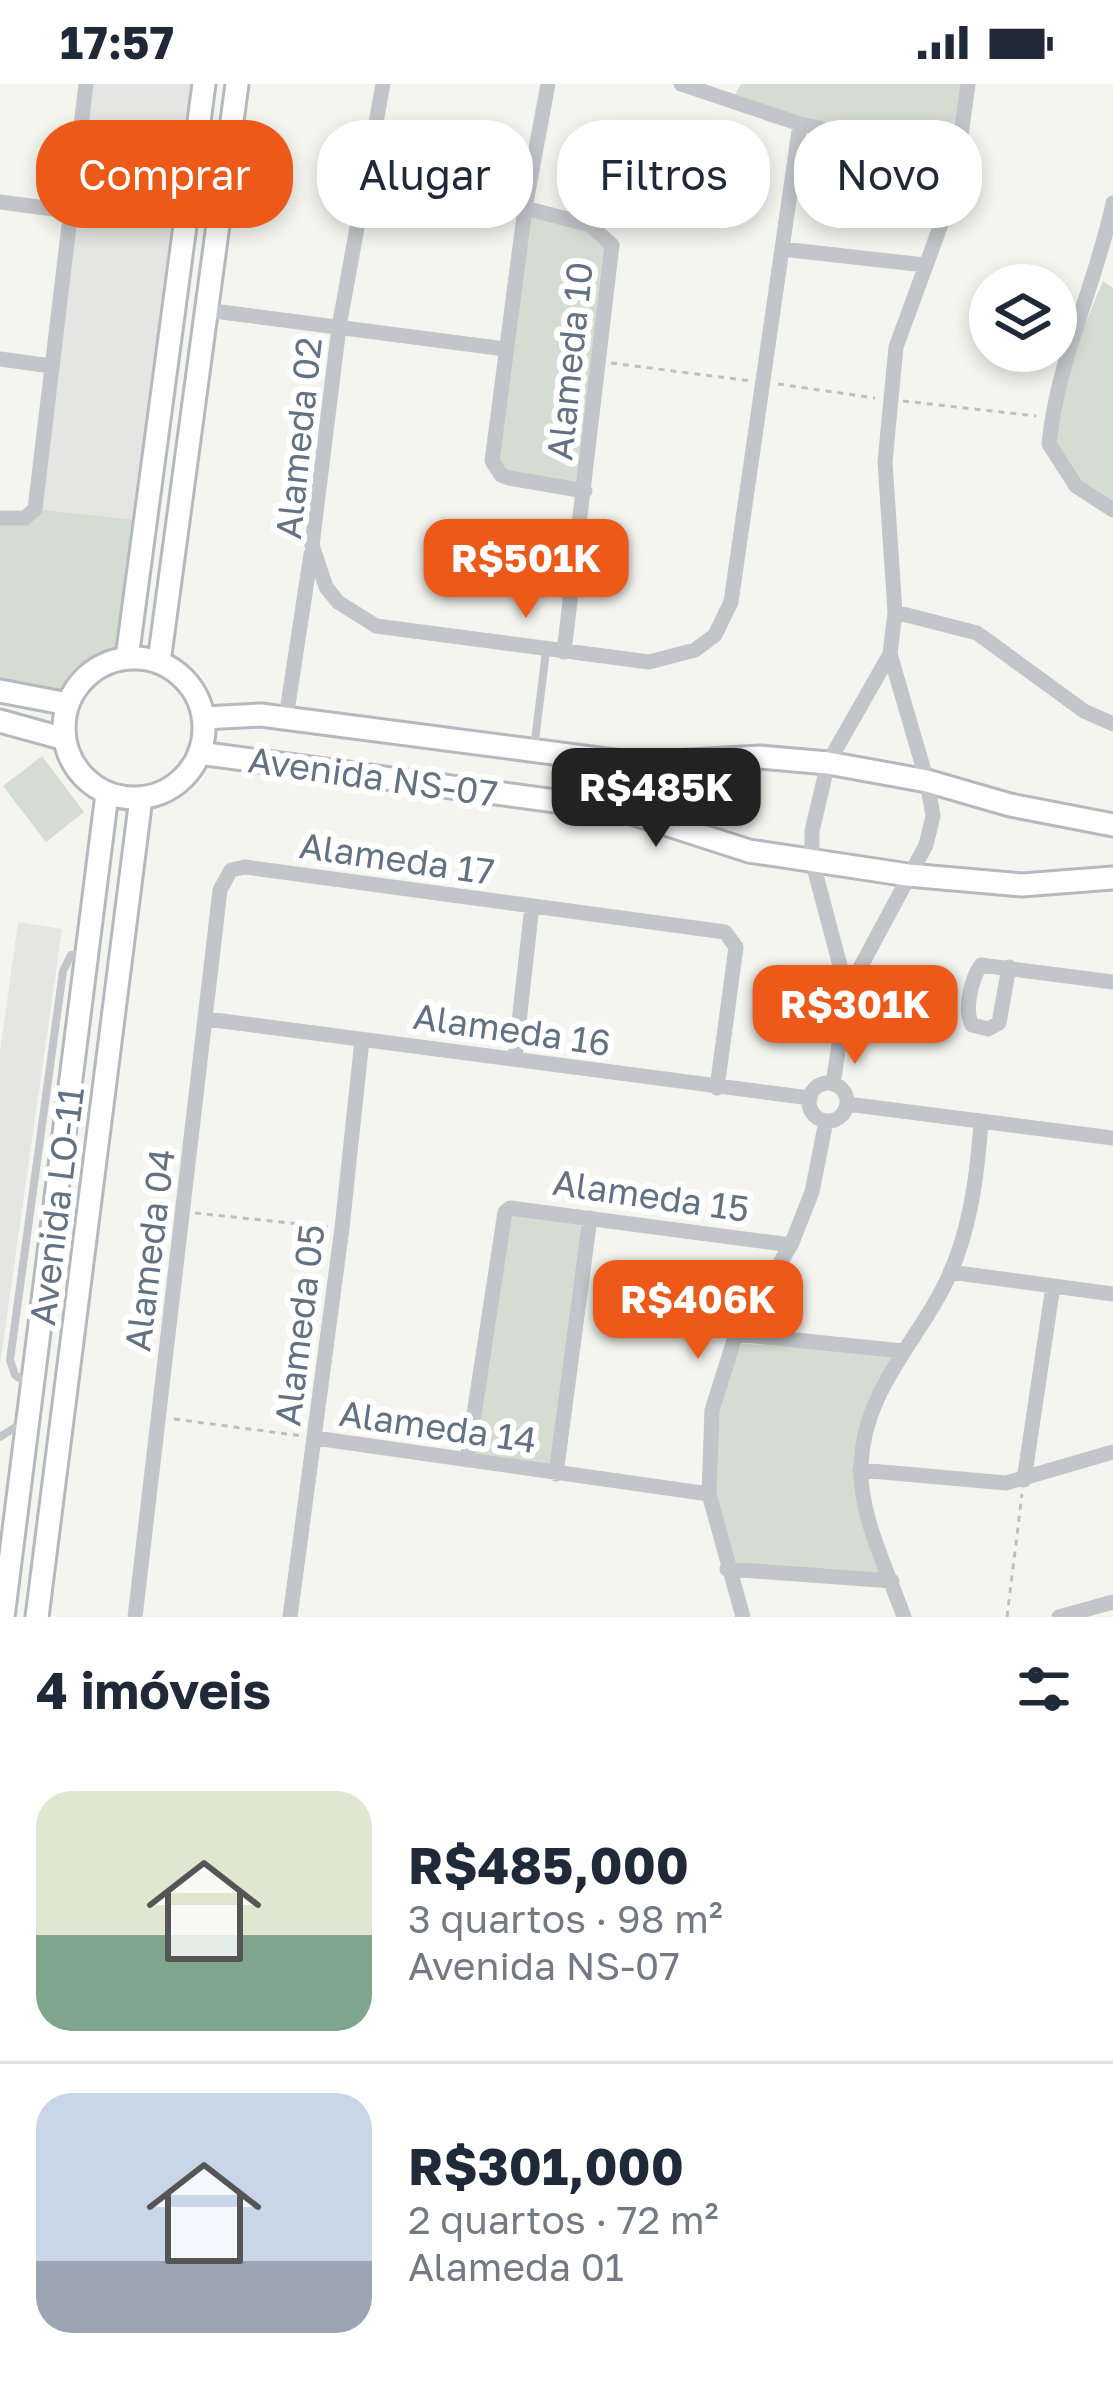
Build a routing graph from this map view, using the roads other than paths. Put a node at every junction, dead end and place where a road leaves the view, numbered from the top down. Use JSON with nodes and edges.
{"nodes":[{"id":1,"x":86,"y":84,"type":"edge"},
{"id":2,"x":204,"y":84,"type":"edge"},
{"id":3,"x":237,"y":84,"type":"edge"},
{"id":4,"x":383,"y":84,"type":"edge"},
{"id":5,"x":548,"y":84,"type":"edge"},
{"id":6,"x":681,"y":84,"type":"edge"},
{"id":7,"x":741,"y":84,"type":"edge"},
{"id":8,"x":968,"y":84,"type":"edge"},
{"id":9,"x":732,"y":100,"type":"junction"},
{"id":10,"x":81,"y":120,"type":"edge"},
{"id":11,"x":963,"y":120,"type":"edge"},
{"id":12,"x":794,"y":122,"type":"edge"},
{"id":13,"x":533,"y":165,"type":"edge"},
{"id":14,"x":794,"y":166,"type":"edge"},
{"id":15,"x":0,"y":202,"type":"edge"},
{"id":16,"x":1113,"y":203,"type":"edge"},
{"id":17,"x":36,"y":207,"type":"edge"},
{"id":18,"x":533,"y":210,"type":"edge"},
{"id":19,"x":66,"y":228,"type":"edge"},
{"id":20,"x":522,"y":228,"type":"edge"},
{"id":21,"x":939,"y":228,"type":"edge"},
{"id":22,"x":782,"y":249,"type":"junction"},
{"id":23,"x":925,"y":265,"type":"junction"},
{"id":24,"x":1095,"y":274,"type":"junction"},
{"id":25,"x":1113,"y":286,"type":"edge"},
{"id":26,"x":206,"y":310,"type":"junction"},
{"id":27,"x":339,"y":327,"type":"junction"},
{"id":28,"x":506,"y":350,"type":"junction"},
{"id":29,"x":0,"y":359,"type":"edge"},
{"id":30,"x":51,"y":366,"type":"junction"},
{"id":31,"x":585,"y":490,"type":"junction"},
{"id":32,"x":1113,"y":510,"type":"edge"},
{"id":33,"x":0,"y":518,"type":"edge"},
{"id":34,"x":312,"y":545,"type":"junction"},
{"id":35,"x":895,"y":612,"type":"junction"},
{"id":36,"x":546,"y":649,"type":"junction"},
{"id":37,"x":564,"y":652,"type":"junction"},
{"id":38,"x":890,"y":654,"type":"junction"},
{"id":39,"x":127,"y":658,"type":"junction"},
{"id":40,"x":160,"y":662,"type":"junction"},
{"id":41,"x":0,"y":691,"type":"edge"},
{"id":42,"x":68,"y":704,"type":"junction"},
{"id":43,"x":203,"y":718,"type":"junction"},
{"id":44,"x":286,"y":718,"type":"junction"},
{"id":45,"x":0,"y":721,"type":"edge"},
{"id":46,"x":1113,"y":724,"type":"edge"},
{"id":47,"x":65,"y":739,"type":"junction"},
{"id":48,"x":534,"y":751,"type":"junction"},
{"id":49,"x":199,"y":753,"type":"junction"},
{"id":50,"x":828,"y":763,"type":"junction"},
{"id":51,"x":927,"y":781,"type":"junction"},
{"id":52,"x":106,"y":794,"type":"junction"},
{"id":53,"x":141,"y":798,"type":"junction"},
{"id":54,"x":1113,"y":825,"type":"edge"},
{"id":55,"x":812,"y":860,"type":"junction"},
{"id":56,"x":908,"y":875,"type":"junction"},
{"id":57,"x":1113,"y":878,"type":"edge"},
{"id":58,"x":220,"y":890,"type":"joint"},
{"id":59,"x":532,"y":906,"type":"junction"},
{"id":60,"x":1009,"y":968,"type":"dead end"},
{"id":61,"x":1113,"y":982,"type":"edge"},
{"id":62,"x":847,"y":992,"type":"junction"},
{"id":63,"x":207,"y":1019,"type":"junction"},
{"id":64,"x":362,"y":1040,"type":"junction"},
{"id":65,"x":515,"y":1058,"type":"junction"},
{"id":66,"x":832,"y":1084,"type":"junction"},
{"id":67,"x":717,"y":1088,"type":"junction"},
{"id":68,"x":810,"y":1098,"type":"junction"},
{"id":69,"x":847,"y":1104,"type":"junction"},
{"id":70,"x":826,"y":1121,"type":"junction"},
{"id":71,"x":981,"y":1122,"type":"junction"},
{"id":72,"x":1113,"y":1138,"type":"edge"},
{"id":73,"x":590,"y":1218,"type":"junction"},
{"id":74,"x":791,"y":1244,"type":"junction"},
{"id":75,"x":950,"y":1272,"type":"junction"},
{"id":76,"x":1053,"y":1286,"type":"junction"},
{"id":77,"x":1113,"y":1294,"type":"edge"},
{"id":78,"x":736,"y":1334,"type":"junction"},
{"id":79,"x":903,"y":1351,"type":"junction"},
{"id":80,"x":29,"y":1420,"type":"junction"},
{"id":81,"x":0,"y":1437,"type":"edge"},
{"id":82,"x":315,"y":1438,"type":"junction"},
{"id":83,"x":1113,"y":1452,"type":"edge"},
{"id":84,"x":467,"y":1460,"type":"junction"},
{"id":85,"x":860,"y":1470,"type":"junction"},
{"id":86,"x":556,"y":1474,"type":"junction"},
{"id":87,"x":1024,"y":1480,"type":"junction"},
{"id":88,"x":709,"y":1494,"type":"junction"},
{"id":89,"x":727,"y":1569,"type":"junction"},
{"id":90,"x":892,"y":1581,"type":"junction"},
{"id":91,"x":1113,"y":1602,"type":"edge"},
{"id":92,"x":3,"y":1617,"type":"edge"},
{"id":93,"x":37,"y":1617,"type":"edge"},
{"id":94,"x":135,"y":1617,"type":"edge"},
{"id":95,"x":290,"y":1617,"type":"edge"},
{"id":96,"x":743,"y":1617,"type":"edge"},
{"id":97,"x":904,"y":1617,"type":"edge"},
{"id":98,"x":1059,"y":1617,"type":"edge"}],
"edges":[{"from":1,"to":10,"type":"street"},
{"from":2,"to":39,"type":"street"},
{"from":3,"to":26,"type":"street"},
{"from":4,"to":27,"type":"street","name":"Alameda 02"},
{"from":5,"to":13,"type":"street"},
{"from":6,"to":9,"type":"street"},
{"from":7,"to":9,"type":"street"},
{"from":8,"to":11,"type":"street"},
{"from":9,"to":12,"type":"street"},
{"from":14,"to":22,"type":"street","name":"Alameda 02"},
{"from":15,"to":17,"type":"street"},
{"from":16,"to":24,"type":"street"},
{"from":18,"to":31,"type":"street","name":"Alameda 10"},
{"from":19,"to":30,"type":"street"},
{"from":20,"to":28,"type":"street"},
{"from":21,"to":23,"type":"street"},
{"from":22,"to":23,"type":"street"},
{"from":22,"to":37,"type":"street","name":"Alameda 02"},
{"from":23,"to":35,"type":"street"},
{"from":24,"to":25,"type":"street"},
{"from":24,"to":32,"type":"street"},
{"from":26,"to":27,"type":"street"},
{"from":26,"to":40,"type":"street"},
{"from":27,"to":28,"type":"street"},
{"from":27,"to":34,"type":"street","name":"Alameda 02"},
{"from":28,"to":31,"type":"street"},
{"from":29,"to":30,"type":"street"},
{"from":30,"to":33,"type":"street"},
{"from":31,"to":37,"type":"street","name":"Alameda 10"},
{"from":34,"to":36,"type":"street","name":"Alameda 02"},
{"from":34,"to":44,"type":"street"},
{"from":35,"to":38,"type":"street"},
{"from":35,"to":46,"type":"street"},
{"from":36,"to":37,"type":"street","name":"Alameda 02"},
{"from":36,"to":48,"type":"lane"},
{"from":38,"to":50,"type":"street"},
{"from":38,"to":51,"type":"street"},
{"from":39,"to":40,"type":"street"},
{"from":39,"to":42,"type":"street"},
{"from":40,"to":43,"type":"street"},
{"from":41,"to":42,"type":"street"},
{"from":42,"to":47,"type":"street"},
{"from":43,"to":44,"type":"street","name":"Avenida NS-07"},
{"from":43,"to":49,"type":"street"},
{"from":44,"to":48,"type":"street","name":"Avenida NS-07"},
{"from":45,"to":47,"type":"street"},
{"from":47,"to":52,"type":"street"},
{"from":48,"to":50,"type":"street","name":"Avenida NS-07"},
{"from":49,"to":53,"type":"street"},
{"from":49,"to":55,"type":"street","name":"Avenida NS-07"},
{"from":50,"to":51,"type":"street","name":"Avenida NS-07"},
{"from":50,"to":55,"type":"street"},
{"from":51,"to":54,"type":"street","name":"Avenida NS-07"},
{"from":51,"to":56,"type":"street"},
{"from":52,"to":53,"type":"street"},
{"from":52,"to":80,"type":"street","name":"Avenida LO-11"},
{"from":53,"to":93,"type":"street","name":"Avenida LO-11"},
{"from":55,"to":56,"type":"street","name":"Avenida NS-07"},
{"from":55,"to":62,"type":"street"},
{"from":56,"to":57,"type":"street","name":"Avenida NS-07"},
{"from":56,"to":62,"type":"street"},
{"from":58,"to":59,"type":"street","name":"Alameda 17"},
{"from":58,"to":63,"type":"street","name":"Alameda 04"},
{"from":59,"to":65,"type":"street"},
{"from":59,"to":67,"type":"street","name":"Alameda 17"},
{"from":60,"to":61,"type":"street"},
{"from":62,"to":66,"type":"street"},
{"from":63,"to":64,"type":"street","name":"Alameda 16"},
{"from":63,"to":94,"type":"street","name":"Alameda 04"},
{"from":64,"to":65,"type":"street","name":"Alameda 16"},
{"from":64,"to":82,"type":"street","name":"Alameda 05"},
{"from":65,"to":67,"type":"street","name":"Alameda 16"},
{"from":66,"to":68,"type":"street"},
{"from":66,"to":69,"type":"street"},
{"from":67,"to":68,"type":"street","name":"Alameda 16"},
{"from":68,"to":70,"type":"street"},
{"from":69,"to":70,"type":"street"},
{"from":69,"to":71,"type":"street"},
{"from":70,"to":74,"type":"street"},
{"from":71,"to":72,"type":"street"},
{"from":71,"to":75,"type":"street"},
{"from":73,"to":74,"type":"street","name":"Alameda 15"},
{"from":73,"to":84,"type":"street","name":"Alameda 15"},
{"from":73,"to":86,"type":"street"},
{"from":74,"to":78,"type":"street"},
{"from":75,"to":76,"type":"street"},
{"from":75,"to":79,"type":"street"},
{"from":76,"to":77,"type":"street"},
{"from":76,"to":87,"type":"street"},
{"from":78,"to":79,"type":"street"},
{"from":78,"to":88,"type":"street"},
{"from":79,"to":85,"type":"street"},
{"from":80,"to":81,"type":"lane"},
{"from":80,"to":92,"type":"street","name":"Avenida LO-11"},
{"from":82,"to":84,"type":"street","name":"Alameda 14"},
{"from":82,"to":95,"type":"street","name":"Alameda 05"},
{"from":83,"to":87,"type":"street"},
{"from":84,"to":86,"type":"street","name":"Alameda 14"},
{"from":85,"to":87,"type":"street"},
{"from":85,"to":90,"type":"street"},
{"from":86,"to":88,"type":"street","name":"Alameda 14"},
{"from":88,"to":89,"type":"street"},
{"from":89,"to":90,"type":"street"},
{"from":89,"to":96,"type":"street"},
{"from":90,"to":97,"type":"street"},
{"from":91,"to":98,"type":"street"}]}
